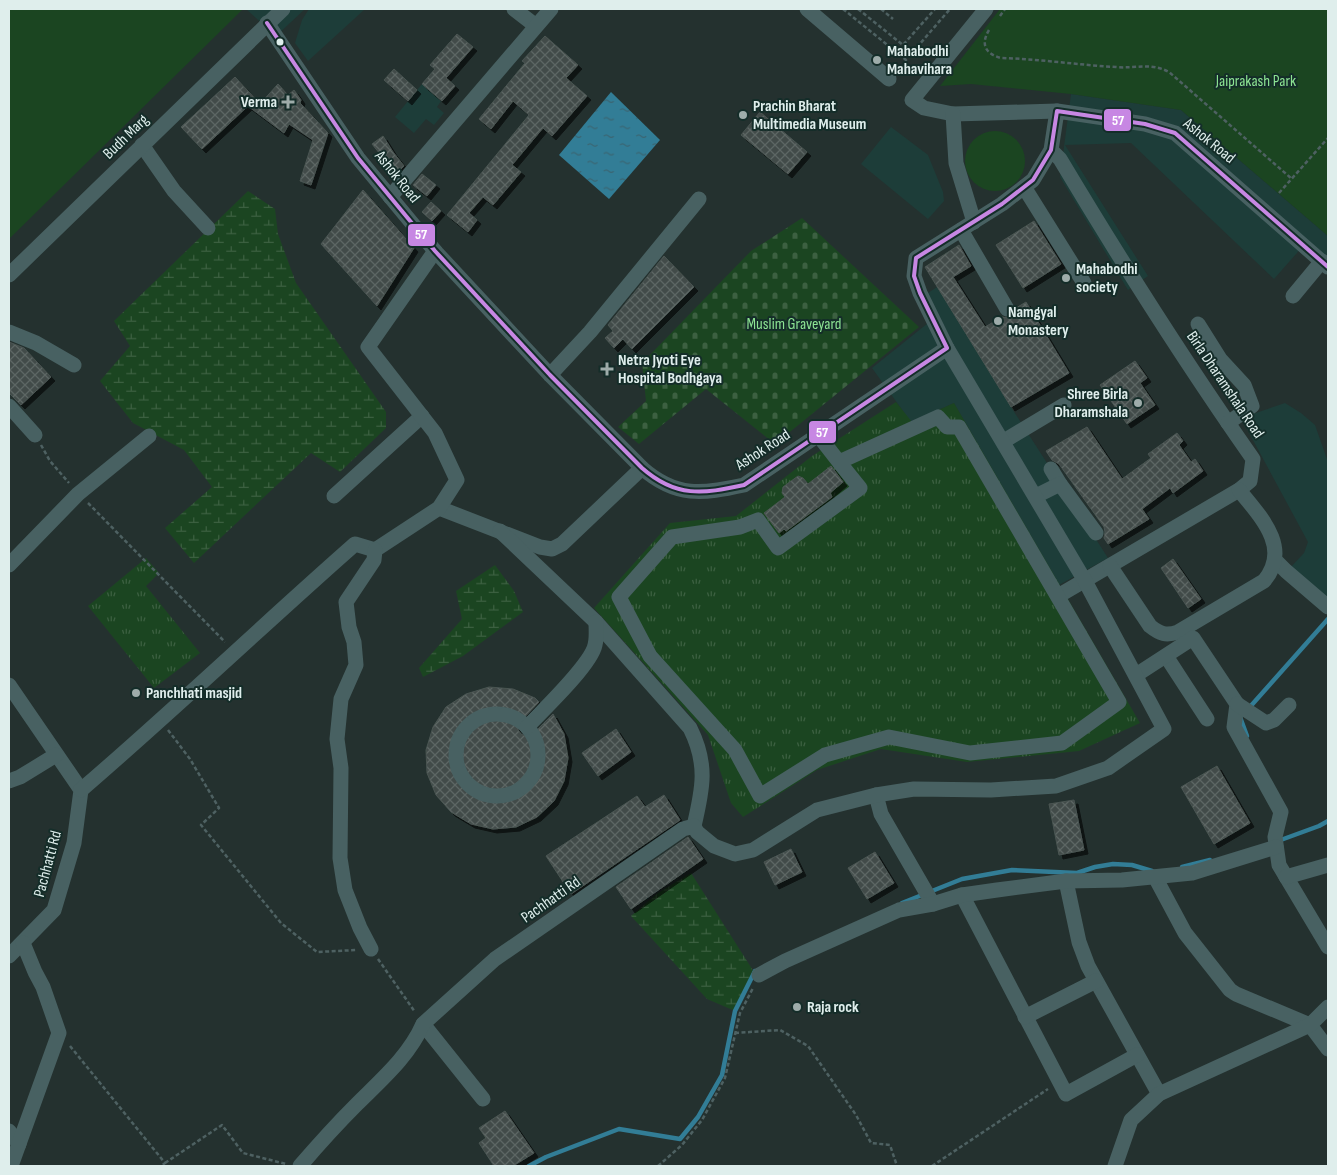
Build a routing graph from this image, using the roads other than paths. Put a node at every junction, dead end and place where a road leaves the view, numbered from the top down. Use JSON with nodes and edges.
{"nodes":[{"id":1,"x":283,"y":9,"type":"edge"},
{"id":2,"x":514,"y":9,"type":"edge"},
{"id":3,"x":551,"y":9,"type":"edge"},
{"id":4,"x":806,"y":9,"type":"edge"},
{"id":5,"x":986,"y":9,"type":"edge"},
{"id":6,"x":267,"y":23,"type":"junction"},
{"id":7,"x":536,"y":26,"type":"junction"},
{"id":8,"x":889,"y":78,"type":"dead end"},
{"id":9,"x":1057,"y":111,"type":"junction"},
{"id":10,"x":953,"y":114,"type":"junction"},
{"id":11,"x":142,"y":145,"type":"junction"},
{"id":12,"x":1051,"y":150,"type":"junction"},
{"id":13,"x":1024,"y":187,"type":"junction"},
{"id":14,"x":390,"y":197,"type":"junction"},
{"id":15,"x":698,"y":199,"type":"dead end"},
{"id":16,"x":974,"y":222,"type":"junction"},
{"id":17,"x":208,"y":228,"type":"dead end"},
{"id":18,"x":960,"y":230,"type":"junction"},
{"id":19,"x":435,"y":251,"type":"junction"},
{"id":20,"x":1325,"y":264,"type":"edge"},
{"id":21,"x":9,"y":275,"type":"edge"},
{"id":22,"x":1084,"y":283,"type":"dead end"},
{"id":23,"x":1293,"y":296,"type":"dead end"},
{"id":24,"x":1007,"y":309,"type":"dead end"},
{"id":25,"x":1198,"y":324,"type":"dead end"},
{"id":26,"x":9,"y":332,"type":"edge"},
{"id":27,"x":947,"y":348,"type":"junction"},
{"id":28,"x":74,"y":365,"type":"dead end"},
{"id":29,"x":550,"y":375,"type":"junction"},
{"id":30,"x":1064,"y":404,"type":"dead end"},
{"id":31,"x":9,"y":406,"type":"edge"},
{"id":32,"x":422,"y":416,"type":"junction"},
{"id":33,"x":1228,"y":423,"type":"junction"},
{"id":34,"x":35,"y":435,"type":"road end"},
{"id":35,"x":818,"y":435,"type":"junction"},
{"id":36,"x":149,"y":436,"type":"dead end"},
{"id":37,"x":1004,"y":441,"type":"junction"},
{"id":38,"x":840,"y":462,"type":"junction"},
{"id":39,"x":642,"y":468,"type":"junction"},
{"id":40,"x":1051,"y":469,"type":"dead end"},
{"id":41,"x":1060,"y":484,"type":"junction"},
{"id":42,"x":1239,"y":490,"type":"junction"},
{"id":43,"x":334,"y":496,"type":"dead end"},
{"id":44,"x":1036,"y":496,"type":"junction"},
{"id":45,"x":439,"y":508,"type":"junction"},
{"id":46,"x":500,"y":531,"type":"junction"},
{"id":47,"x":1096,"y":533,"type":"dead end"},
{"id":48,"x":375,"y":550,"type":"junction"},
{"id":49,"x":1275,"y":560,"type":"junction"},
{"id":50,"x":9,"y":565,"type":"edge"},
{"id":51,"x":1110,"y":566,"type":"junction"},
{"id":52,"x":1085,"y":581,"type":"junction"},
{"id":53,"x":1058,"y":596,"type":"junction"},
{"id":54,"x":1328,"y":606,"type":"edge"},
{"id":55,"x":596,"y":622,"type":"junction"},
{"id":56,"x":1166,"y":656,"type":"junction"},
{"id":57,"x":1136,"y":675,"type":"junction"},
{"id":58,"x":9,"y":685,"type":"edge"},
{"id":59,"x":1238,"y":705,"type":"junction"},
{"id":60,"x":1289,"y":705,"type":"dead end"},
{"id":61,"x":1207,"y":719,"type":"dead end"},
{"id":62,"x":527,"y":727,"type":"junction"},
{"id":63,"x":56,"y":755,"type":"junction"},
{"id":64,"x":9,"y":781,"type":"edge"},
{"id":65,"x":81,"y":790,"type":"junction"},
{"id":66,"x":876,"y":795,"type":"junction"},
{"id":67,"x":694,"y":826,"type":"junction"},
{"id":68,"x":1275,"y":842,"type":"junction"},
{"id":69,"x":1328,"y":865,"type":"edge"},
{"id":70,"x":1155,"y":877,"type":"junction"},
{"id":71,"x":1286,"y":877,"type":"junction"},
{"id":72,"x":1066,"y":881,"type":"junction"},
{"id":73,"x":962,"y":895,"type":"junction"},
{"id":74,"x":933,"y":904,"type":"junction"},
{"id":75,"x":23,"y":943,"type":"junction"},
{"id":76,"x":1328,"y":947,"type":"edge"},
{"id":77,"x":371,"y":949,"type":"road end"},
{"id":78,"x":9,"y":956,"type":"edge"},
{"id":79,"x":759,"y":975,"type":"road end"},
{"id":80,"x":1096,"y":981,"type":"junction"},
{"id":81,"x":1328,"y":1007,"type":"edge"},
{"id":82,"x":1025,"y":1016,"type":"junction"},
{"id":83,"x":423,"y":1024,"type":"junction"},
{"id":84,"x":1310,"y":1025,"type":"junction"},
{"id":85,"x":1328,"y":1048,"type":"edge"},
{"id":86,"x":1137,"y":1055,"type":"junction"},
{"id":87,"x":1159,"y":1094,"type":"junction"},
{"id":88,"x":483,"y":1098,"type":"dead end"},
{"id":89,"x":9,"y":1131,"type":"edge"},
{"id":90,"x":19,"y":1144,"type":"junction"},
{"id":91,"x":293,"y":1165,"type":"edge"},
{"id":92,"x":11,"y":1166,"type":"edge"},
{"id":93,"x":1115,"y":1166,"type":"edge"}],
"edges":[{"from":1,"to":6,"type":"street","name":"Budh Marg"},
{"from":2,"to":7,"type":"street"},
{"from":3,"to":7,"type":"street"},
{"from":4,"to":8,"type":"street"},
{"from":5,"to":10,"type":"street","name":"Ashok Road"},
{"from":6,"to":11,"type":"street","name":"Budh Marg"},
{"from":6,"to":14,"type":"street","name":"Ashok Road"},
{"from":7,"to":14,"type":"street"},
{"from":9,"to":10,"type":"street","name":"Ashok Road"},
{"from":9,"to":12,"type":"street"},
{"from":9,"to":20,"type":"street","name":"Ashok Road"},
{"from":10,"to":16,"type":"street"},
{"from":11,"to":17,"type":"street"},
{"from":11,"to":21,"type":"street","name":"Budh Marg"},
{"from":12,"to":13,"type":"street"},
{"from":12,"to":33,"type":"street","name":"Birla Dharamshala Road"},
{"from":13,"to":16,"type":"street"},
{"from":13,"to":22,"type":"street"},
{"from":14,"to":19,"type":"street","name":"Ashok Road"},
{"from":15,"to":29,"type":"street"},
{"from":16,"to":18,"type":"street"},
{"from":18,"to":24,"type":"street"},
{"from":18,"to":27,"type":"street"},
{"from":19,"to":29,"type":"street","name":"Ashok Road"},
{"from":19,"to":32,"type":"street"},
{"from":20,"to":23,"type":"street"},
{"from":25,"to":33,"type":"street"},
{"from":26,"to":28,"type":"street"},
{"from":27,"to":35,"type":"street","name":"Ashok Road"},
{"from":27,"to":37,"type":"street"},
{"from":29,"to":39,"type":"street","name":"Ashok Road"},
{"from":30,"to":37,"type":"street"},
{"from":31,"to":34,"type":"street"},
{"from":32,"to":43,"type":"street"},
{"from":32,"to":45,"type":"street"},
{"from":33,"to":42,"type":"street","name":"Birla Dharamshala Road"},
{"from":35,"to":38,"type":"street"},
{"from":35,"to":39,"type":"street","name":"Ashok Road"},
{"from":36,"to":50,"type":"street"},
{"from":37,"to":44,"type":"street"},
{"from":38,"to":53,"type":"street"},
{"from":38,"to":53,"type":"street"},
{"from":39,"to":46,"type":"street"},
{"from":40,"to":41,"type":"street"},
{"from":41,"to":44,"type":"street"},
{"from":41,"to":47,"type":"street"},
{"from":42,"to":49,"type":"street"},
{"from":42,"to":51,"type":"street","name":"Birla Dharamshala Road"},
{"from":44,"to":52,"type":"street"},
{"from":45,"to":46,"type":"street"},
{"from":45,"to":48,"type":"street"},
{"from":46,"to":55,"type":"street"},
{"from":48,"to":65,"type":"street"},
{"from":48,"to":77,"type":"street"},
{"from":49,"to":51,"type":"street"},
{"from":49,"to":54,"type":"street"},
{"from":51,"to":52,"type":"street","name":"Birla Dharamshala Road"},
{"from":52,"to":53,"type":"street","name":"Birla Dharamshala Road"},
{"from":52,"to":57,"type":"street"},
{"from":55,"to":62,"type":"street"},
{"from":55,"to":67,"type":"street"},
{"from":56,"to":57,"type":"street"},
{"from":56,"to":59,"type":"street"},
{"from":56,"to":61,"type":"street"},
{"from":57,"to":66,"type":"street"},
{"from":58,"to":63,"type":"street"},
{"from":59,"to":60,"type":"street"},
{"from":59,"to":68,"type":"street"},
{"from":62,"to":62,"type":"street"},
{"from":63,"to":64,"type":"street"},
{"from":63,"to":65,"type":"street"},
{"from":65,"to":75,"type":"street","name":"Pachhatti Rd"},
{"from":66,"to":67,"type":"street"},
{"from":66,"to":74,"type":"street"},
{"from":67,"to":83,"type":"street","name":"Pachhatti Rd"},
{"from":68,"to":70,"type":"street"},
{"from":68,"to":71,"type":"street"},
{"from":69,"to":71,"type":"street"},
{"from":70,"to":72,"type":"street"},
{"from":70,"to":84,"type":"street"},
{"from":71,"to":76,"type":"street"},
{"from":72,"to":73,"type":"street"},
{"from":72,"to":80,"type":"street"},
{"from":73,"to":74,"type":"street"},
{"from":73,"to":82,"type":"street"},
{"from":74,"to":79,"type":"street"},
{"from":75,"to":78,"type":"street","name":"Pachhatti Rd"},
{"from":75,"to":90,"type":"street"},
{"from":80,"to":82,"type":"street"},
{"from":80,"to":86,"type":"street"},
{"from":81,"to":84,"type":"street"},
{"from":82,"to":86,"type":"street"},
{"from":83,"to":88,"type":"street"},
{"from":83,"to":91,"type":"street","name":"Pachhatti Rd"},
{"from":84,"to":85,"type":"street"},
{"from":84,"to":87,"type":"street"},
{"from":86,"to":87,"type":"street"},
{"from":87,"to":93,"type":"street"},
{"from":89,"to":90,"type":"street"},
{"from":90,"to":92,"type":"street"}]}
